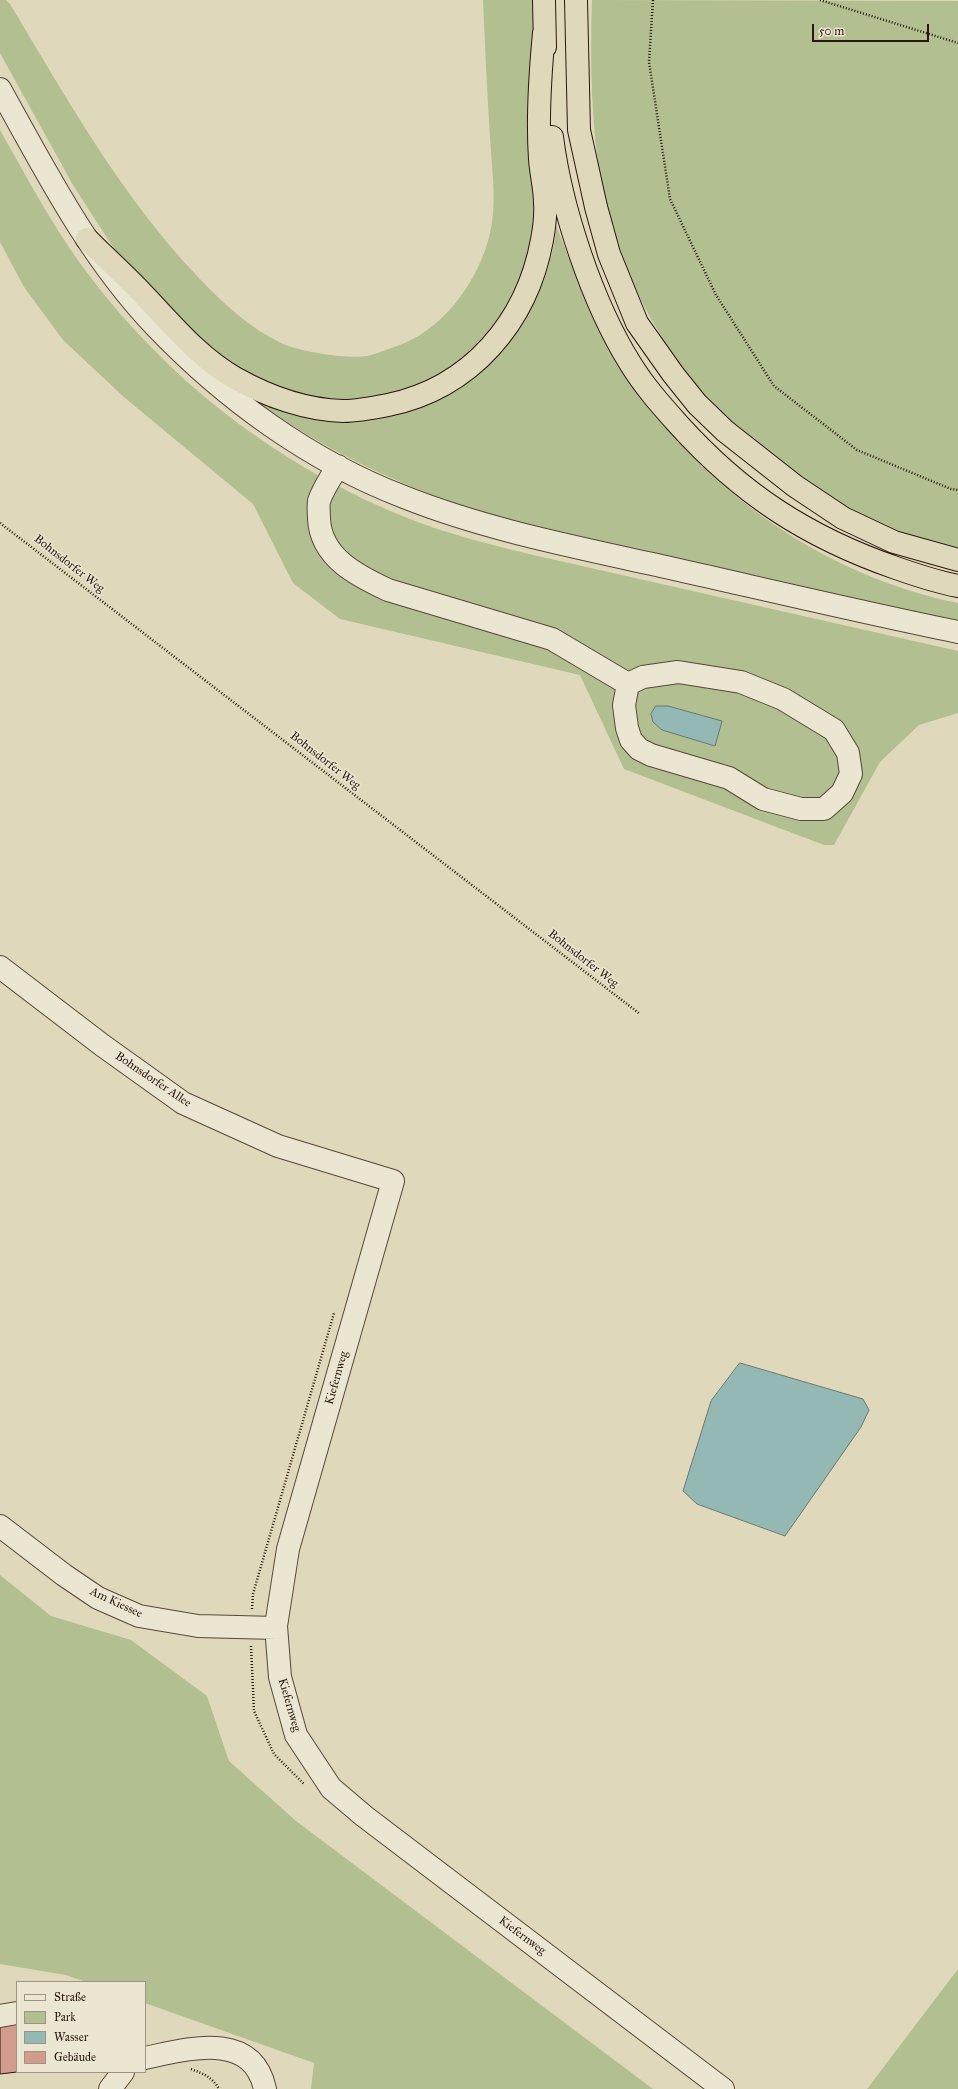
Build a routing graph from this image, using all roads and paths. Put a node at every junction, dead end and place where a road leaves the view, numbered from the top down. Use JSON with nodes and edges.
{"nodes":[{"id":1,"x":544,"y":0,"type":"edge"},
{"id":2,"x":576,"y":0,"type":"edge"},
{"id":3,"x":653,"y":0,"type":"edge"},
{"id":4,"x":820,"y":0,"type":"edge"},
{"id":5,"x":544,"y":33,"type":"junction"},
{"id":6,"x":958,"y":43,"type":"edge"},
{"id":7,"x":0,"y":89,"type":"edge"},
{"id":8,"x":87,"y":239,"type":"junction"},
{"id":9,"x":338,"y":466,"type":"junction"},
{"id":10,"x":958,"y":490,"type":"edge"},
{"id":11,"x":0,"y":522,"type":"edge"},
{"id":12,"x":958,"y":560,"type":"edge"},
{"id":13,"x":958,"y":586,"type":"edge"},
{"id":14,"x":958,"y":632,"type":"edge"},
{"id":15,"x":628,"y":684,"type":"junction"},
{"id":16,"x":0,"y":968,"type":"edge"},
{"id":17,"x":640,"y":1014,"type":"dead end"},
{"id":18,"x":393,"y":1181,"type":"joint"},
{"id":19,"x":336,"y":1306,"type":"dead end"},
{"id":20,"x":0,"y":1526,"type":"edge"},
{"id":21,"x":251,"y":1628,"type":"junction"},
{"id":22,"x":276,"y":1628,"type":"junction"},
{"id":23,"x":308,"y":1787,"type":"dead end"},
{"id":24,"x":16,"y":2013,"type":"edge"},
{"id":25,"x":0,"y":2016,"type":"edge"},
{"id":26,"x":146,"y":2058,"type":"edge"},
{"id":27,"x":191,"y":2069,"type":"dead end"},
{"id":28,"x":121,"y":2073,"type":"edge"},
{"id":29,"x":110,"y":2089,"type":"edge"},
{"id":30,"x":219,"y":2089,"type":"edge"},
{"id":31,"x":265,"y":2089,"type":"edge"},
{"id":32,"x":723,"y":2089,"type":"edge"}],
"edges":[{"from":1,"to":5,"type":"highway"},
{"from":2,"to":12,"type":"highway"},
{"from":3,"to":10,"type":"path"},
{"from":4,"to":6,"type":"path"},
{"from":5,"to":8,"type":"highway"},
{"from":5,"to":13,"type":"highway"},
{"from":7,"to":8,"type":"street"},
{"from":8,"to":9,"type":"street"},
{"from":9,"to":14,"type":"street"},
{"from":9,"to":15,"type":"street"},
{"from":11,"to":17,"type":"path","name":"Bohnsdorfer Weg"},
{"from":15,"to":15,"type":"street"},
{"from":16,"to":18,"type":"street","name":"Bohnsdorfer Allee"},
{"from":18,"to":22,"type":"street","name":"Kiefernweg"},
{"from":19,"to":21,"type":"path"},
{"from":20,"to":21,"type":"street","name":"Am Kiessee"},
{"from":21,"to":22,"type":"street","name":"Am Kiessee"},
{"from":21,"to":23,"type":"path"},
{"from":22,"to":32,"type":"street","name":"Kiefernweg"},
{"from":24,"to":25,"type":"street"},
{"from":26,"to":31,"type":"street"},
{"from":27,"to":30,"type":"path"},
{"from":28,"to":29,"type":"street"}]}
